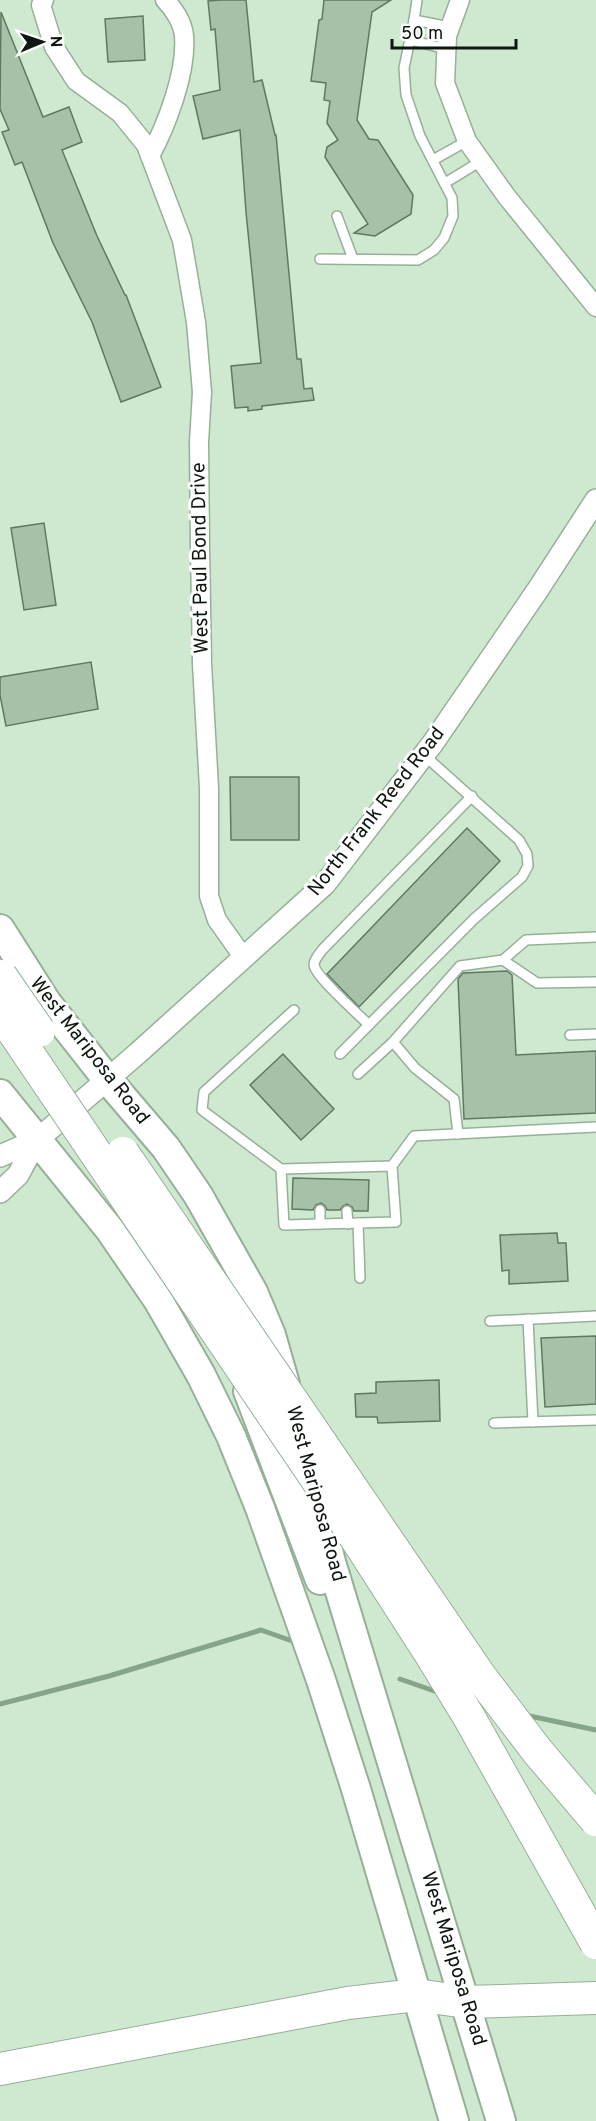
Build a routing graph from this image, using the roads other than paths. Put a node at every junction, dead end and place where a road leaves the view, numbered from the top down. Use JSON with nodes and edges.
{"nodes":[{"id":1,"x":44,"y":0,"type":"edge"},
{"id":2,"x":165,"y":0,"type":"edge"},
{"id":3,"x":417,"y":0,"type":"edge"},
{"id":4,"x":460,"y":0,"type":"edge"},
{"id":5,"x":414,"y":20,"type":"junction"},
{"id":6,"x":450,"y":27,"type":"junction"},
{"id":7,"x":410,"y":40,"type":"junction"},
{"id":8,"x":446,"y":49,"type":"junction"},
{"id":9,"x":467,"y":141,"type":"junction"},
{"id":10,"x":150,"y":156,"type":"junction"},
{"id":11,"x":433,"y":160,"type":"junction"},
{"id":12,"x":481,"y":160,"type":"junction"},
{"id":13,"x":445,"y":183,"type":"junction"},
{"id":14,"x":337,"y":216,"type":"dead end"},
{"id":15,"x":320,"y":259,"type":"dead end"},
{"id":16,"x":353,"y":259,"type":"junction"},
{"id":17,"x":596,"y":307,"type":"edge"},
{"id":18,"x":596,"y":500,"type":"edge"},
{"id":19,"x":424,"y":755,"type":"junction"},
{"id":20,"x":472,"y":796,"type":"junction"},
{"id":21,"x":0,"y":929,"type":"edge"},
{"id":22,"x":596,"y":937,"type":"edge"},
{"id":23,"x":244,"y":958,"type":"junction"},
{"id":24,"x":503,"y":960,"type":"junction"},
{"id":25,"x":1,"y":975,"type":"edge"},
{"id":26,"x":596,"y":981,"type":"edge"},
{"id":27,"x":294,"y":1010,"type":"dead end"},
{"id":28,"x":0,"y":1012,"type":"edge"},
{"id":29,"x":369,"y":1026,"type":"junction"},
{"id":30,"x":596,"y":1034,"type":"edge"},
{"id":31,"x":570,"y":1035,"type":"dead end"},
{"id":32,"x":393,"y":1042,"type":"junction"},
{"id":33,"x":340,"y":1054,"type":"dead end"},
{"id":34,"x":358,"y":1074,"type":"dead end"},
{"id":35,"x":107,"y":1079,"type":"junction"},
{"id":36,"x":0,"y":1094,"type":"edge"},
{"id":37,"x":596,"y":1127,"type":"edge"},
{"id":38,"x":44,"y":1133,"type":"junction"},
{"id":39,"x":458,"y":1134,"type":"junction"},
{"id":40,"x":0,"y":1156,"type":"edge"},
{"id":41,"x":392,"y":1166,"type":"junction"},
{"id":42,"x":348,"y":1167,"type":"junction"},
{"id":43,"x":321,"y":1168,"type":"junction"},
{"id":44,"x":281,"y":1169,"type":"junction"},
{"id":45,"x":321,"y":1178,"type":"dead end"},
{"id":46,"x":348,"y":1179,"type":"dead end"},
{"id":47,"x":0,"y":1192,"type":"edge"},
{"id":48,"x":320,"y":1210,"type":"dead end"},
{"id":49,"x":347,"y":1211,"type":"dead end"},
{"id":50,"x":358,"y":1223,"type":"junction"},
{"id":51,"x":320,"y":1224,"type":"junction"},
{"id":52,"x":348,"y":1224,"type":"junction"},
{"id":53,"x":360,"y":1278,"type":"dead end"},
{"id":54,"x":596,"y":1316,"type":"edge"},
{"id":55,"x":528,"y":1319,"type":"junction"},
{"id":56,"x":490,"y":1321,"type":"dead end"},
{"id":57,"x":596,"y":1420,"type":"edge"},
{"id":58,"x":533,"y":1422,"type":"junction"},
{"id":59,"x":494,"y":1423,"type":"dead end"},
{"id":60,"x":323,"y":1566,"type":"junction"},
{"id":61,"x":596,"y":1820,"type":"edge"},
{"id":62,"x":596,"y":1943,"type":"edge"},
{"id":63,"x":416,"y":1995,"type":"junction"},
{"id":64,"x":596,"y":1998,"type":"edge"},
{"id":65,"x":466,"y":2002,"type":"junction"},
{"id":66,"x":0,"y":2069,"type":"edge"},
{"id":67,"x":454,"y":2121,"type":"edge"},
{"id":68,"x":501,"y":2121,"type":"edge"}],
"edges":[{"from":1,"to":10,"type":"street","name":"West Paul Bond Drive"},
{"from":2,"to":10,"type":"street"},
{"from":3,"to":5,"type":"lane"},
{"from":4,"to":6,"type":"street"},
{"from":5,"to":6,"type":"lane"},
{"from":5,"to":7,"type":"lane"},
{"from":6,"to":8,"type":"street"},
{"from":7,"to":8,"type":"lane"},
{"from":7,"to":11,"type":"lane"},
{"from":8,"to":9,"type":"street"},
{"from":9,"to":11,"type":"lane"},
{"from":9,"to":12,"type":"street"},
{"from":10,"to":23,"type":"street","name":"West Paul Bond Drive"},
{"from":11,"to":13,"type":"lane"},
{"from":12,"to":13,"type":"lane"},
{"from":12,"to":17,"type":"street"},
{"from":13,"to":16,"type":"lane"},
{"from":14,"to":16,"type":"lane"},
{"from":15,"to":16,"type":"lane"},
{"from":18,"to":19,"type":"street","name":"North Frank Reed Road"},
{"from":19,"to":20,"type":"lane"},
{"from":19,"to":23,"type":"street","name":"North Frank Reed Road"},
{"from":20,"to":29,"type":"lane"},
{"from":20,"to":29,"type":"lane"},
{"from":21,"to":35,"type":"highway","name":"West Mariposa Road"},
{"from":22,"to":24,"type":"lane"},
{"from":23,"to":35,"type":"street","name":"North Frank Reed Road"},
{"from":24,"to":26,"type":"lane"},
{"from":24,"to":32,"type":"lane"},
{"from":25,"to":61,"type":"highway","bridge":true},
{"from":27,"to":44,"type":"lane"},
{"from":28,"to":62,"type":"highway","bridge":true},
{"from":29,"to":33,"type":"lane"},
{"from":30,"to":31,"type":"lane"},
{"from":32,"to":34,"type":"lane"},
{"from":32,"to":39,"type":"lane"},
{"from":35,"to":38,"type":"street","name":"North Frank Reed Road"},
{"from":35,"to":60,"type":"highway","name":"West Mariposa Road"},
{"from":36,"to":38,"type":"highway"},
{"from":37,"to":39,"type":"lane"},
{"from":38,"to":40,"type":"street"},
{"from":38,"to":47,"type":"street"},
{"from":38,"to":60,"type":"highway"},
{"from":38,"to":63,"type":"highway"},
{"from":39,"to":41,"type":"lane"},
{"from":41,"to":42,"type":"lane"},
{"from":41,"to":50,"type":"lane"},
{"from":42,"to":43,"type":"lane"},
{"from":42,"to":46,"type":"lane"},
{"from":43,"to":44,"type":"lane"},
{"from":43,"to":45,"type":"lane"},
{"from":44,"to":51,"type":"lane"},
{"from":48,"to":51,"type":"lane"},
{"from":49,"to":52,"type":"lane"},
{"from":50,"to":52,"type":"lane"},
{"from":50,"to":53,"type":"lane"},
{"from":51,"to":52,"type":"lane"},
{"from":54,"to":55,"type":"lane"},
{"from":55,"to":56,"type":"lane"},
{"from":55,"to":58,"type":"lane"},
{"from":57,"to":58,"type":"lane"},
{"from":58,"to":59,"type":"lane"},
{"from":60,"to":65,"type":"highway","name":"West Mariposa Road"},
{"from":63,"to":65,"type":"highway"},
{"from":63,"to":66,"type":"highway"},
{"from":63,"to":67,"type":"highway"},
{"from":64,"to":65,"type":"highway"},
{"from":65,"to":68,"type":"highway","name":"West Mariposa Road"}]}
